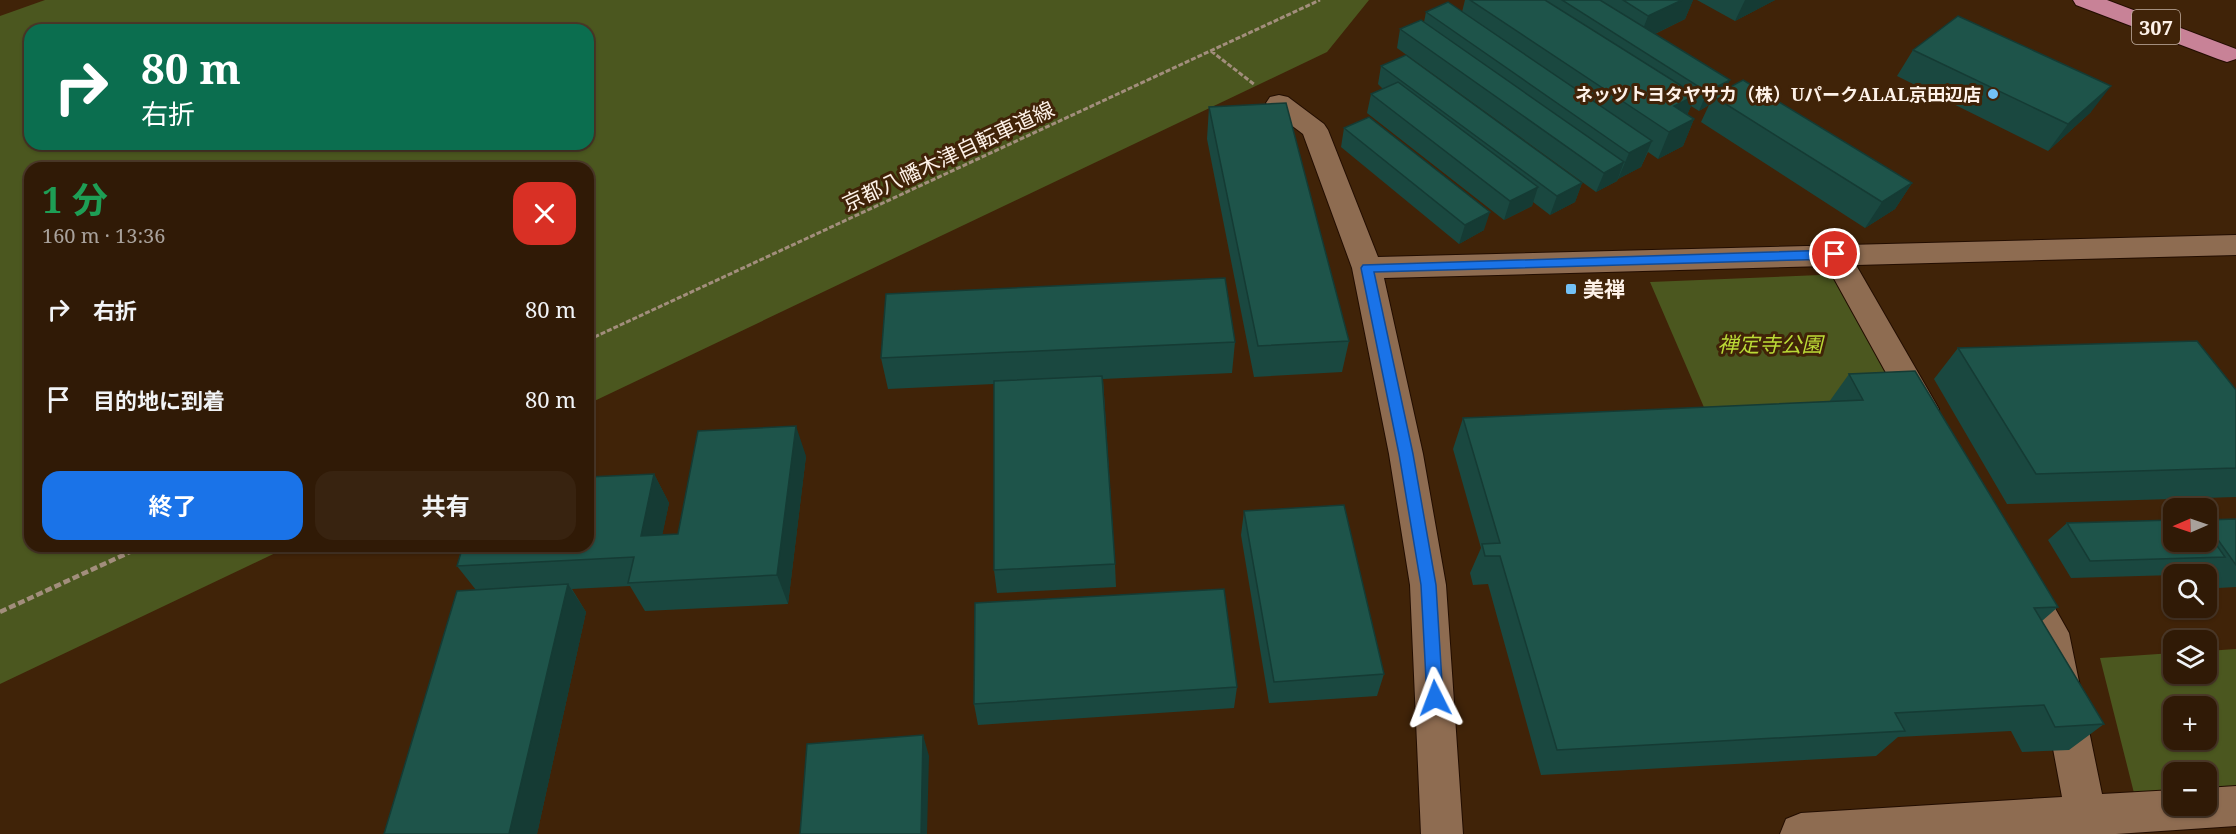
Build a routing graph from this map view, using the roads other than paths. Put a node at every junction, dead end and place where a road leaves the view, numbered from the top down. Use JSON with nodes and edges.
{"nodes":[{"id":1,"x":2085,"y":0,"type":"edge"},
{"id":2,"x":2116,"y":0,"type":"edge"},
{"id":3,"x":2232,"y":56,"type":"edge"},
{"id":4,"x":1279,"y":103,"type":"edge"},
{"id":5,"x":2236,"y":244,"type":"edge"},
{"id":6,"x":1835,"y":254,"type":"junction"},
{"id":7,"x":1367,"y":268,"type":"junction"},
{"id":8,"x":1940,"y":438,"type":"edge"},
{"id":9,"x":2004,"y":551,"type":"edge"},
{"id":10,"x":2236,"y":806,"type":"edge"},
{"id":11,"x":2086,"y":816,"type":"junction"},
{"id":12,"x":2132,"y":823,"type":"edge"},
{"id":13,"x":1442,"y":834,"type":"edge"},
{"id":14,"x":1801,"y":834,"type":"edge"}],
"edges":[{"from":1,"to":3,"type":"highway","number":"307"},
{"from":2,"to":3,"type":"highway","number":"307"},
{"from":4,"to":7,"type":"street"},
{"from":5,"to":6,"type":"street"},
{"from":6,"to":7,"type":"street"},
{"from":6,"to":8,"type":"street"},
{"from":7,"to":13,"type":"street"},
{"from":9,"to":11,"type":"street"},
{"from":10,"to":12,"type":"street"},
{"from":11,"to":12,"type":"street"},
{"from":11,"to":14,"type":"street"}]}
